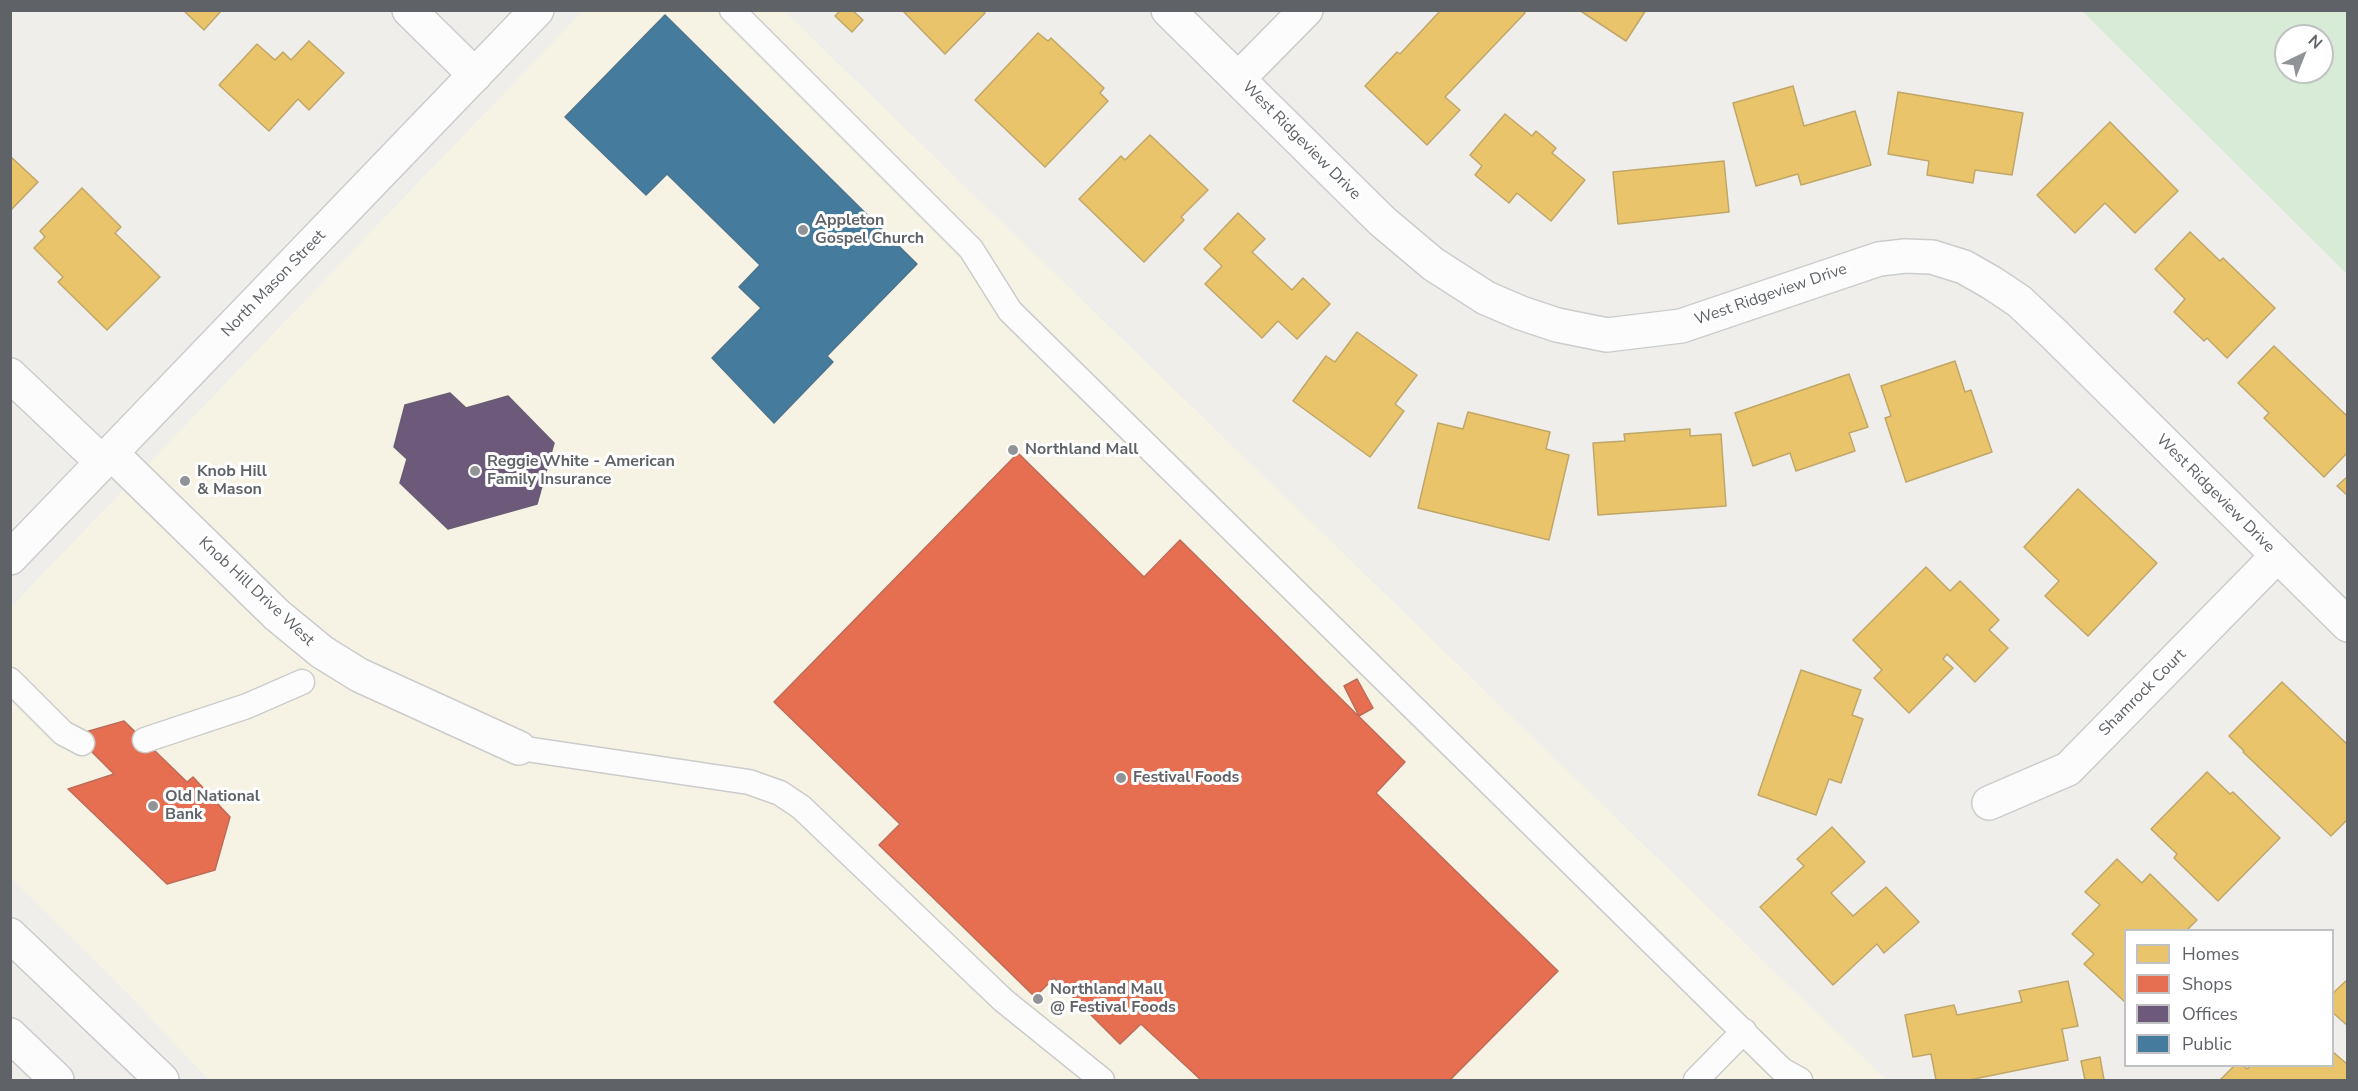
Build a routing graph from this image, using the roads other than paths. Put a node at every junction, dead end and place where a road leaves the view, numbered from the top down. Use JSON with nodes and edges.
{"nodes":[{"id":1,"x":409,"y":10,"type":"edge"},
{"id":2,"x":537,"y":10,"type":"edge"},
{"id":3,"x":732,"y":10,"type":"edge"},
{"id":4,"x":1168,"y":10,"type":"edge"},
{"id":5,"x":1306,"y":10,"type":"edge"},
{"id":6,"x":475,"y":75,"type":"junction"},
{"id":7,"x":1238,"y":79,"type":"junction"},
{"id":8,"x":10,"y":375,"type":"edge"},
{"id":9,"x":106,"y":458,"type":"junction"},
{"id":10,"x":2277,"y":556,"type":"junction"},
{"id":11,"x":10,"y":558,"type":"edge"},
{"id":12,"x":2348,"y":625,"type":"edge"},
{"id":13,"x":10,"y":680,"type":"edge"},
{"id":14,"x":302,"y":682,"type":"dead end"},
{"id":15,"x":145,"y":741,"type":"dead end"},
{"id":16,"x":82,"y":743,"type":"dead end"},
{"id":17,"x":519,"y":748,"type":"joint"},
{"id":18,"x":1989,"y":804,"type":"dead end"},
{"id":19,"x":10,"y":935,"type":"edge"},
{"id":20,"x":1744,"y":1031,"type":"junction"},
{"id":21,"x":10,"y":1035,"type":"edge"},
{"id":22,"x":57,"y":1080,"type":"edge"},
{"id":23,"x":162,"y":1080,"type":"edge"},
{"id":24,"x":1102,"y":1080,"type":"edge"},
{"id":25,"x":1696,"y":1080,"type":"edge"},
{"id":26,"x":1800,"y":1080,"type":"edge"}],
"edges":[{"from":1,"to":6,"type":"street"},
{"from":2,"to":6,"type":"street","name":"North Mason Street"},
{"from":3,"to":20,"type":"lane"},
{"from":4,"to":7,"type":"street","name":"West Ridgeview Drive"},
{"from":5,"to":7,"type":"street"},
{"from":6,"to":9,"type":"street","name":"North Mason Street"},
{"from":7,"to":10,"type":"street","name":"West Ridgeview Drive"},
{"from":8,"to":9,"type":"street","name":"Knob Hill Drive West"},
{"from":9,"to":11,"type":"street","name":"North Mason Street"},
{"from":9,"to":17,"type":"street","name":"Knob Hill Drive West"},
{"from":10,"to":12,"type":"street","name":"West Ridgeview Drive"},
{"from":10,"to":18,"type":"street","name":"Shamrock Court"},
{"from":13,"to":16,"type":"lane"},
{"from":14,"to":15,"type":"lane"},
{"from":17,"to":24,"type":"lane"},
{"from":19,"to":23,"type":"street"},
{"from":20,"to":25,"type":"lane"},
{"from":20,"to":26,"type":"lane"},
{"from":21,"to":22,"type":"street"}]}
